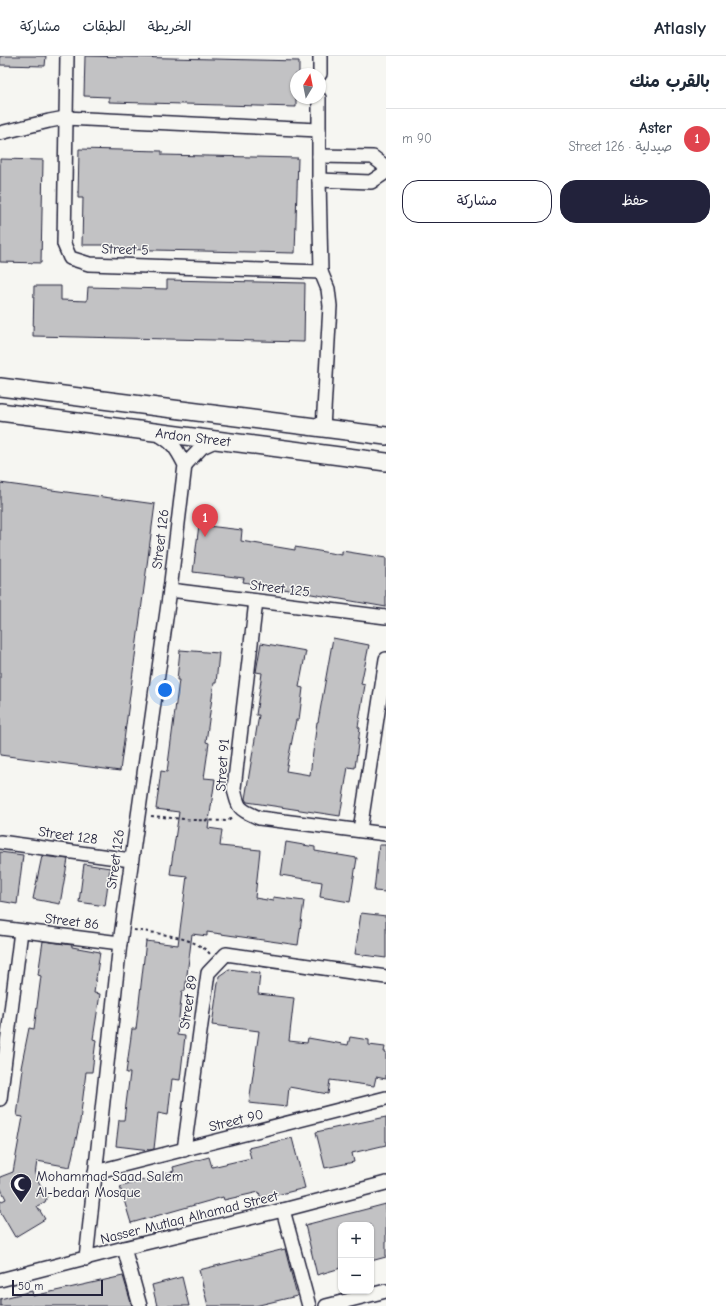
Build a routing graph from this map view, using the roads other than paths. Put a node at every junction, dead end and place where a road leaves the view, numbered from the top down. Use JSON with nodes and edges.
{"nodes":[{"id":1,"x":67,"y":56,"type":"edge"},
{"id":2,"x":320,"y":56,"type":"edge"},
{"id":3,"x":320,"y":68,"type":"edge"},
{"id":4,"x":319,"y":104,"type":"edge"},
{"id":5,"x":65,"y":118,"type":"junction"},
{"id":6,"x":319,"y":130,"type":"junction"},
{"id":7,"x":0,"y":133,"type":"edge"},
{"id":8,"x":319,"y":156,"type":"junction"},
{"id":9,"x":386,"y":167,"type":"edge"},
{"id":10,"x":386,"y":172,"type":"edge"},
{"id":11,"x":319,"y":180,"type":"junction"},
{"id":12,"x":321,"y":272,"type":"junction"},
{"id":13,"x":0,"y":387,"type":"edge"},
{"id":14,"x":0,"y":412,"type":"edge"},
{"id":15,"x":323,"y":428,"type":"junction"},
{"id":16,"x":156,"y":433,"type":"junction"},
{"id":17,"x":386,"y":436,"type":"edge"},
{"id":18,"x":217,"y":440,"type":"junction"},
{"id":19,"x":386,"y":462,"type":"edge"},
{"id":20,"x":185,"y":465,"type":"junction"},
{"id":21,"x":170,"y":590,"type":"junction"},
{"id":22,"x":256,"y":601,"type":"junction"},
{"id":23,"x":386,"y":617,"type":"edge"},
{"id":24,"x":386,"y":659,"type":"edge"},
{"id":25,"x":360,"y":830,"type":"junction"},
{"id":26,"x":386,"y":834,"type":"edge"},
{"id":27,"x":0,"y":842,"type":"edge"},
{"id":28,"x":131,"y":860,"type":"junction"},
{"id":29,"x":0,"y":928,"type":"edge"},
{"id":30,"x":21,"y":931,"type":"junction"},
{"id":31,"x":120,"y":943,"type":"junction"},
{"id":32,"x":386,"y":977,"type":"edge"},
{"id":33,"x":386,"y":1098,"type":"edge"},
{"id":34,"x":0,"y":1099,"type":"edge"},
{"id":35,"x":184,"y":1150,"type":"junction"},
{"id":36,"x":94,"y":1172,"type":"junction"},
{"id":37,"x":386,"y":1183,"type":"edge"},
{"id":38,"x":282,"y":1210,"type":"junction"},
{"id":39,"x":124,"y":1248,"type":"junction"},
{"id":40,"x":86,"y":1259,"type":"junction"},
{"id":41,"x":0,"y":1280,"type":"edge"},
{"id":42,"x":386,"y":1291,"type":"edge"},
{"id":43,"x":140,"y":1306,"type":"edge"},
{"id":44,"x":309,"y":1306,"type":"edge"},
{"id":45,"x":326,"y":1306,"type":"edge"}],
"edges":[{"from":1,"to":5,"type":"street","name":"Street 5"},
{"from":2,"to":3,"type":"street"},
{"from":4,"to":6,"type":"street"},
{"from":5,"to":6,"type":"street"},
{"from":5,"to":7,"type":"street"},
{"from":5,"to":12,"type":"street","name":"Street 5"},
{"from":6,"to":8,"type":"street"},
{"from":8,"to":9,"type":"street"},
{"from":8,"to":11,"type":"street"},
{"from":10,"to":11,"type":"street"},
{"from":11,"to":12,"type":"street"},
{"from":12,"to":15,"type":"street"},
{"from":13,"to":15,"type":"main road","name":"Ardon Street"},
{"from":14,"to":16,"type":"main road","name":"Ardon Street"},
{"from":15,"to":17,"type":"main road","name":"Ardon Street"},
{"from":16,"to":18,"type":"main road","name":"Ardon Street"},
{"from":16,"to":20,"type":"street"},
{"from":18,"to":19,"type":"main road","name":"Ardon Street"},
{"from":18,"to":20,"type":"street"},
{"from":20,"to":21,"type":"street","name":"Street 126"},
{"from":21,"to":22,"type":"street","name":"Street 125"},
{"from":21,"to":28,"type":"street","name":"Street 126"},
{"from":22,"to":23,"type":"street","name":"Street 125"},
{"from":22,"to":25,"type":"street","name":"Street 91"},
{"from":24,"to":25,"type":"street"},
{"from":25,"to":26,"type":"street"},
{"from":27,"to":28,"type":"street","name":"Street 128"},
{"from":28,"to":31,"type":"street","name":"Street 126"},
{"from":29,"to":30,"type":"street","name":"Street 86"},
{"from":30,"to":31,"type":"street","name":"Street 86"},
{"from":30,"to":34,"type":"street"},
{"from":31,"to":36,"type":"street","name":"Street 126"},
{"from":32,"to":35,"type":"street","name":"Street 89"},
{"from":33,"to":35,"type":"street","name":"Street 90"},
{"from":35,"to":36,"type":"street","name":"Street 90"},
{"from":36,"to":40,"type":"street","name":"Street 126"},
{"from":37,"to":38,"type":"street","name":"Nasser Mutlaq Alhamad Street"},
{"from":38,"to":39,"type":"street","name":"Nasser Mutlaq Alhamad Street"},
{"from":38,"to":44,"type":"street"},
{"from":39,"to":40,"type":"street","name":"Nasser Mutlaq Alhamad Street"},
{"from":39,"to":43,"type":"street"},
{"from":40,"to":41,"type":"street","name":"Nasser Mutlaq Alhamad Street"},
{"from":42,"to":45,"type":"street"}]}
